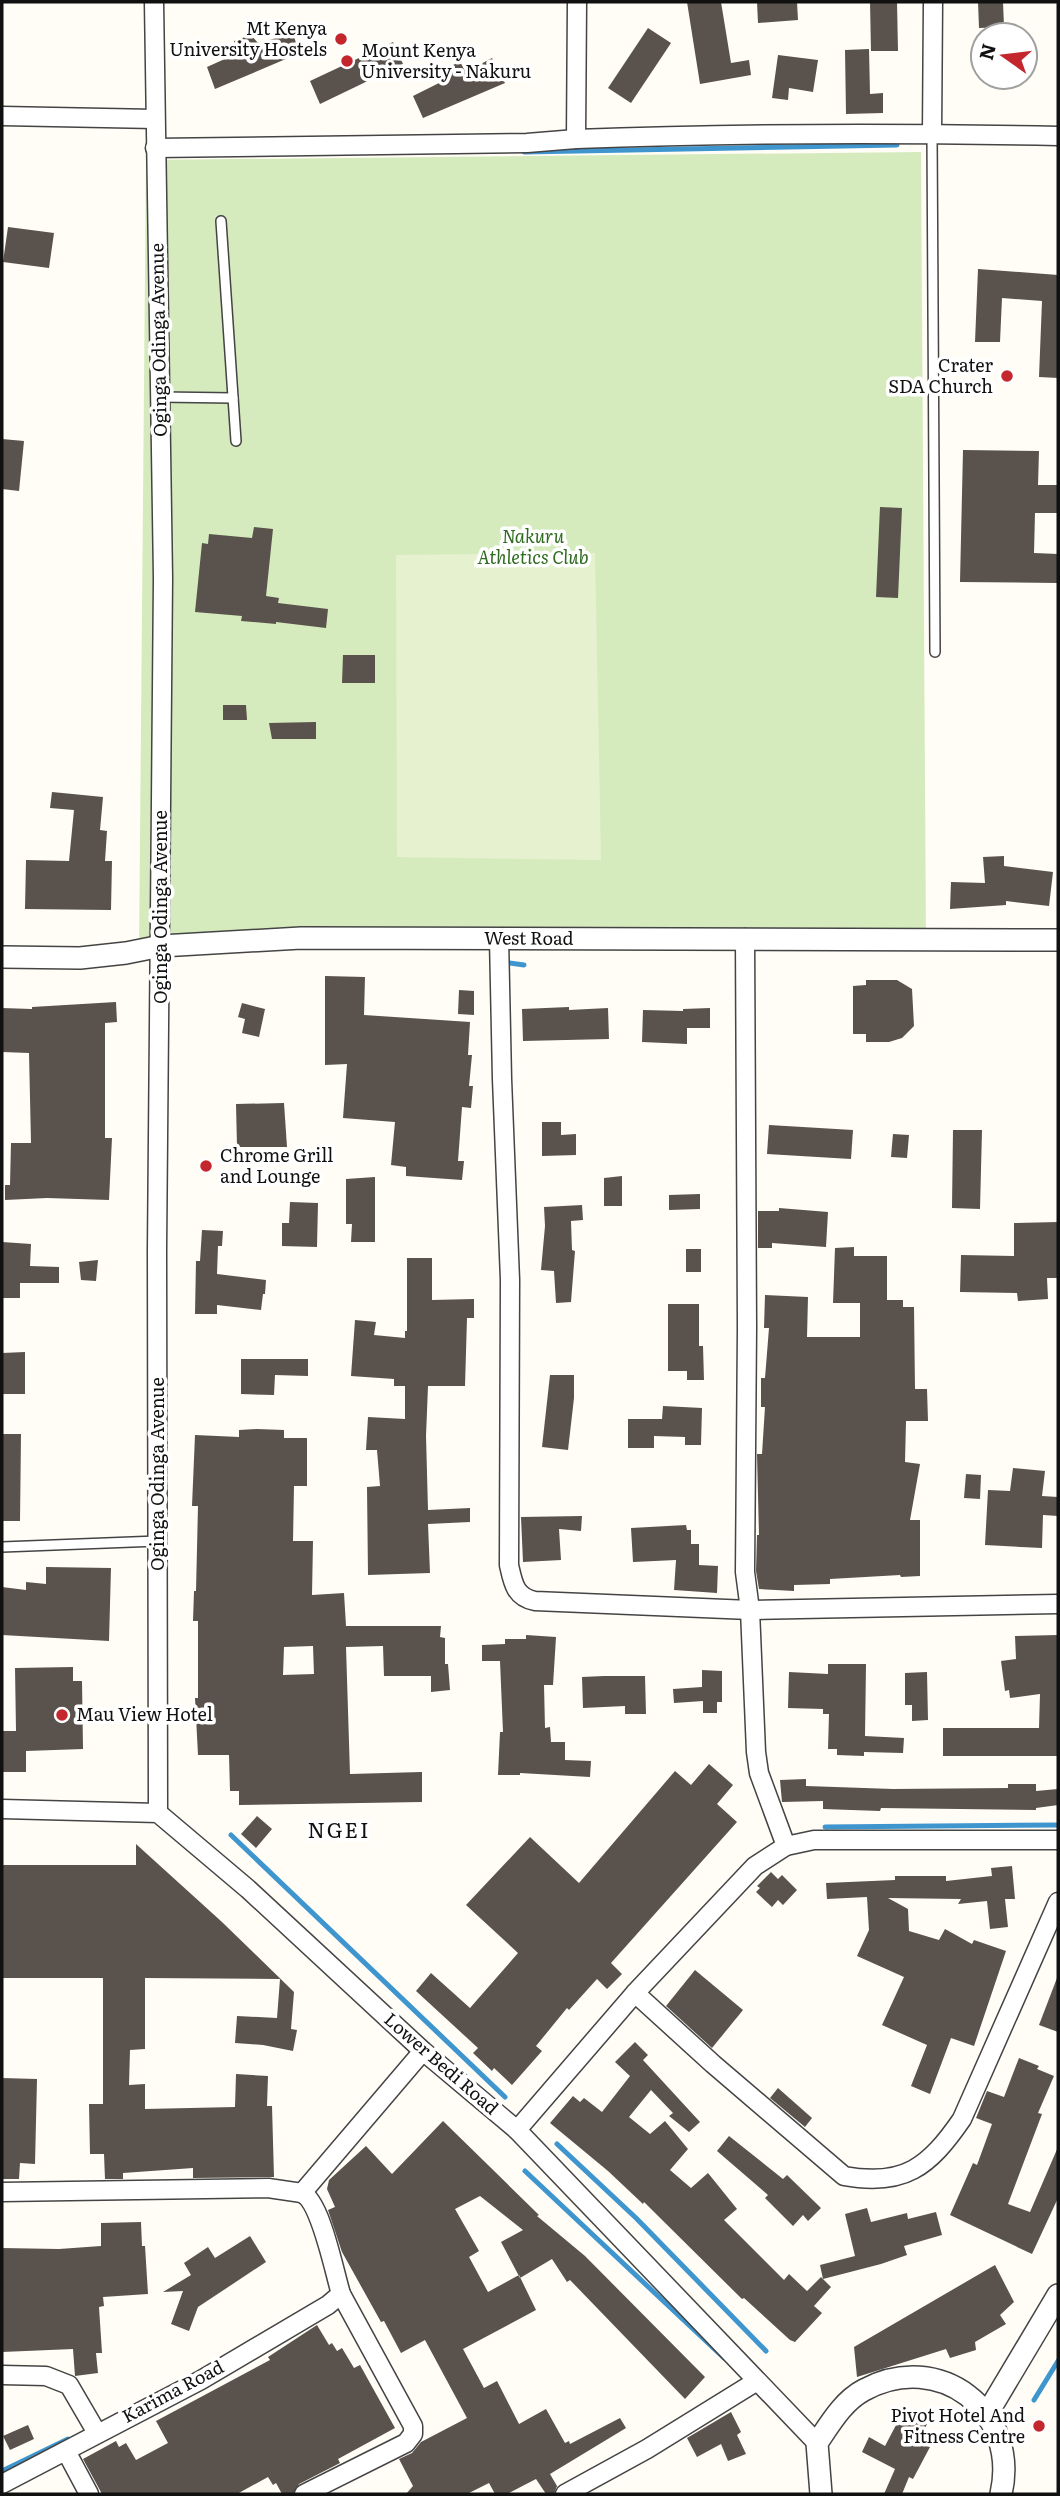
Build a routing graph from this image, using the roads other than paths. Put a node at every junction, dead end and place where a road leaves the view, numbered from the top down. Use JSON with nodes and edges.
{"nodes":[{"id":1,"x":154,"y":2,"type":"edge"},
{"id":2,"x":577,"y":2,"type":"edge"},
{"id":3,"x":933,"y":2,"type":"edge"},
{"id":4,"x":2,"y":116,"type":"edge"},
{"id":5,"x":155,"y":119,"type":"junction"},
{"id":6,"x":932,"y":134,"type":"junction"},
{"id":7,"x":1058,"y":136,"type":"edge"},
{"id":8,"x":576,"y":139,"type":"junction"},
{"id":9,"x":155,"y":148,"type":"junction"},
{"id":10,"x":221,"y":221,"type":"dead end"},
{"id":11,"x":160,"y":397,"type":"junction"},
{"id":12,"x":233,"y":398,"type":"junction"},
{"id":13,"x":236,"y":441,"type":"dead end"},
{"id":14,"x":935,"y":652,"type":"dead end"},
{"id":15,"x":499,"y":938,"type":"junction"},
{"id":16,"x":745,"y":938,"type":"junction"},
{"id":17,"x":1058,"y":940,"type":"edge"},
{"id":18,"x":161,"y":946,"type":"junction"},
{"id":19,"x":2,"y":957,"type":"edge"},
{"id":20,"x":158,"y":1541,"type":"junction"},
{"id":21,"x":2,"y":1547,"type":"edge"},
{"id":22,"x":1058,"y":1604,"type":"edge"},
{"id":23,"x":750,"y":1610,"type":"junction"},
{"id":24,"x":2,"y":1809,"type":"edge"},
{"id":25,"x":158,"y":1813,"type":"junction"},
{"id":26,"x":1058,"y":1840,"type":"edge"},
{"id":27,"x":786,"y":1846,"type":"junction"},
{"id":28,"x":1058,"y":1902,"type":"edge"},
{"id":29,"x":635,"y":1993,"type":"junction"},
{"id":30,"x":423,"y":2050,"type":"junction"},
{"id":31,"x":517,"y":2130,"type":"junction"},
{"id":32,"x":2,"y":2192,"type":"edge"},
{"id":33,"x":302,"y":2193,"type":"junction"},
{"id":34,"x":341,"y":2294,"type":"junction"},
{"id":35,"x":1058,"y":2295,"type":"edge"},
{"id":36,"x":2,"y":2375,"type":"edge"},
{"id":37,"x":757,"y":2381,"type":"junction"},
{"id":38,"x":987,"y":2414,"type":"junction"},
{"id":39,"x":97,"y":2432,"type":"junction"},
{"id":40,"x":817,"y":2442,"type":"junction"},
{"id":41,"x":66,"y":2451,"type":"junction"},
{"id":42,"x":2,"y":2484,"type":"edge"},
{"id":43,"x":89,"y":2494,"type":"edge"},
{"id":44,"x":304,"y":2494,"type":"edge"},
{"id":45,"x":565,"y":2494,"type":"edge"},
{"id":46,"x":821,"y":2494,"type":"edge"},
{"id":47,"x":1001,"y":2494,"type":"edge"}],
"edges":[{"from":1,"to":5,"type":"street","name":"Oginga Odinga Avenue"},
{"from":2,"to":8,"type":"street"},
{"from":3,"to":6,"type":"street"},
{"from":4,"to":5,"type":"street"},
{"from":5,"to":9,"type":"street","name":"Oginga Odinga Avenue"},
{"from":6,"to":7,"type":"street"},
{"from":6,"to":8,"type":"street"},
{"from":6,"to":14,"type":"lane"},
{"from":8,"to":9,"type":"street"},
{"from":9,"to":11,"type":"street","name":"Oginga Odinga Avenue"},
{"from":10,"to":12,"type":"lane"},
{"from":11,"to":12,"type":"lane"},
{"from":11,"to":18,"type":"street","name":"Oginga Odinga Avenue"},
{"from":12,"to":13,"type":"lane"},
{"from":15,"to":16,"type":"street","name":"West Road"},
{"from":15,"to":18,"type":"street","name":"West Road"},
{"from":15,"to":23,"type":"street"},
{"from":16,"to":17,"type":"street","name":"West Road"},
{"from":16,"to":23,"type":"street"},
{"from":18,"to":19,"type":"street","name":"West Road"},
{"from":18,"to":20,"type":"street","name":"Oginga Odinga Avenue"},
{"from":20,"to":21,"type":"lane"},
{"from":20,"to":25,"type":"street","name":"Oginga Odinga Avenue"},
{"from":22,"to":23,"type":"street"},
{"from":23,"to":27,"type":"street"},
{"from":24,"to":25,"type":"street"},
{"from":25,"to":30,"type":"street","name":"Lower Bedi Road"},
{"from":26,"to":27,"type":"street"},
{"from":27,"to":29,"type":"street"},
{"from":28,"to":29,"type":"street"},
{"from":29,"to":31,"type":"street"},
{"from":30,"to":31,"type":"street","name":"Lower Bedi Road"},
{"from":30,"to":33,"type":"street"},
{"from":31,"to":37,"type":"street","name":"Lower Bedi Road"},
{"from":32,"to":33,"type":"street"},
{"from":33,"to":34,"type":"street"},
{"from":34,"to":39,"type":"street","name":"Karima Road"},
{"from":34,"to":44,"type":"street"},
{"from":35,"to":38,"type":"street"},
{"from":36,"to":39,"type":"street"},
{"from":37,"to":40,"type":"street","name":"Lower Bedi Road"},
{"from":37,"to":45,"type":"street"},
{"from":38,"to":40,"type":"street"},
{"from":38,"to":47,"type":"street"},
{"from":39,"to":41,"type":"street","name":"Karima Road"},
{"from":40,"to":46,"type":"street"},
{"from":41,"to":42,"type":"street","name":"Karima Road"},
{"from":41,"to":43,"type":"street"}]}
